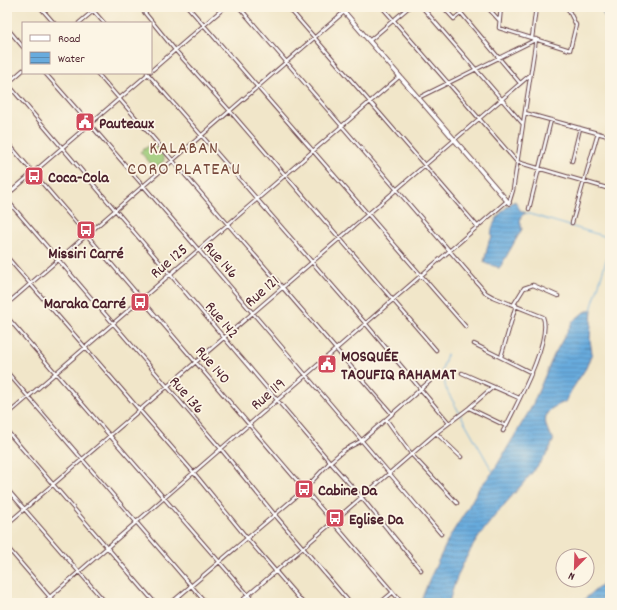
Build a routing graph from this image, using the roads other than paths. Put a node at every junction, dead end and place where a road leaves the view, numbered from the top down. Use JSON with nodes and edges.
{"nodes":[{"id":1,"x":40,"y":7,"type":"edge"},
{"id":2,"x":90,"y":7,"type":"edge"},
{"id":3,"x":98,"y":7,"type":"edge"},
{"id":4,"x":140,"y":7,"type":"edge"},
{"id":5,"x":188,"y":7,"type":"edge"},
{"id":6,"x":225,"y":7,"type":"edge"},
{"id":7,"x":239,"y":7,"type":"edge"},
{"id":8,"x":288,"y":7,"type":"edge"},
{"id":9,"x":340,"y":7,"type":"edge"},
{"id":10,"x":382,"y":7,"type":"edge"},
{"id":11,"x":409,"y":7,"type":"edge"},
{"id":12,"x":422,"y":7,"type":"edge"},
{"id":13,"x":443,"y":7,"type":"edge"},
{"id":14,"x":487,"y":7,"type":"edge"},
{"id":15,"x":501,"y":7,"type":"edge"},
{"id":16,"x":536,"y":7,"type":"edge"},
{"id":17,"x":567,"y":7,"type":"edge"},
{"id":18,"x":93,"y":11,"type":"junction"},
{"id":19,"x":344,"y":12,"type":"junction"},
{"id":20,"x":393,"y":20,"type":"junction"},
{"id":21,"x":500,"y":20,"type":"junction"},
{"id":22,"x":53,"y":22,"type":"edge"},
{"id":23,"x":80,"y":22,"type":"edge"},
{"id":24,"x":103,"y":22,"type":"edge"},
{"id":25,"x":204,"y":26,"type":"junction"},
{"id":26,"x":7,"y":28,"type":"edge"},
{"id":27,"x":314,"y":38,"type":"junction"},
{"id":28,"x":532,"y":38,"type":"junction"},
{"id":29,"x":536,"y":39,"type":"junction"},
{"id":30,"x":369,"y":41,"type":"junction"},
{"id":31,"x":22,"y":46,"type":"edge"},
{"id":32,"x":175,"y":50,"type":"junction"},
{"id":33,"x":499,"y":58,"type":"junction"},
{"id":34,"x":287,"y":62,"type":"junction"},
{"id":35,"x":476,"y":69,"type":"junction"},
{"id":36,"x":152,"y":70,"type":"edge"},
{"id":37,"x":22,"y":71,"type":"edge"},
{"id":38,"x":46,"y":74,"type":"edge"},
{"id":39,"x":97,"y":74,"type":"edge"},
{"id":40,"x":147,"y":74,"type":"edge"},
{"id":41,"x":149,"y":74,"type":"edge"},
{"id":42,"x":530,"y":75,"type":"junction"},
{"id":43,"x":400,"y":76,"type":"junction"},
{"id":44,"x":448,"y":83,"type":"junction"},
{"id":45,"x":520,"y":83,"type":"junction"},
{"id":46,"x":7,"y":84,"type":"edge"},
{"id":47,"x":258,"y":87,"type":"junction"},
{"id":48,"x":418,"y":98,"type":"junction"},
{"id":49,"x":119,"y":99,"type":"junction"},
{"id":50,"x":501,"y":99,"type":"junction"},
{"id":51,"x":370,"y":102,"type":"junction"},
{"id":52,"x":230,"y":111,"type":"junction"},
{"id":53,"x":525,"y":113,"type":"junction"},
{"id":54,"x":478,"y":119,"type":"junction"},
{"id":55,"x":551,"y":120,"type":"junction"},
{"id":56,"x":90,"y":124,"type":"junction"},
{"id":57,"x":523,"y":124,"type":"junction"},
{"id":58,"x":342,"y":126,"type":"junction"},
{"id":59,"x":580,"y":128,"type":"junction"},
{"id":60,"x":598,"y":133,"type":"junction"},
{"id":61,"x":201,"y":135,"type":"junction"},
{"id":62,"x":608,"y":136,"type":"dead end"},
{"id":63,"x":454,"y":140,"type":"junction"},
{"id":64,"x":7,"y":142,"type":"edge"},
{"id":65,"x":62,"y":148,"type":"junction"},
{"id":66,"x":314,"y":151,"type":"junction"},
{"id":67,"x":172,"y":160,"type":"junction"},
{"id":68,"x":572,"y":161,"type":"dead end"},
{"id":69,"x":517,"y":162,"type":"junction"},
{"id":70,"x":424,"y":165,"type":"junction"},
{"id":71,"x":539,"y":168,"type":"junction"},
{"id":72,"x":33,"y":172,"type":"junction"},
{"id":73,"x":285,"y":176,"type":"junction"},
{"id":74,"x":584,"y":181,"type":"junction"},
{"id":75,"x":143,"y":186,"type":"junction"},
{"id":76,"x":610,"y":188,"type":"edge"},
{"id":77,"x":397,"y":189,"type":"junction"},
{"id":78,"x":7,"y":195,"type":"edge"},
{"id":79,"x":7,"y":200,"type":"edge"},
{"id":80,"x":257,"y":200,"type":"junction"},
{"id":81,"x":508,"y":202,"type":"junction"},
{"id":82,"x":529,"y":209,"type":"dead end"},
{"id":83,"x":115,"y":210,"type":"junction"},
{"id":84,"x":368,"y":214,"type":"junction"},
{"id":85,"x":572,"y":223,"type":"dead end"},
{"id":86,"x":228,"y":225,"type":"junction"},
{"id":87,"x":478,"y":227,"type":"junction"},
{"id":88,"x":87,"y":234,"type":"junction"},
{"id":89,"x":339,"y":238,"type":"junction"},
{"id":90,"x":198,"y":250,"type":"junction"},
{"id":91,"x":450,"y":251,"type":"junction"},
{"id":92,"x":7,"y":257,"type":"edge"},
{"id":93,"x":58,"y":260,"type":"junction"},
{"id":94,"x":312,"y":262,"type":"junction"},
{"id":95,"x":170,"y":274,"type":"junction"},
{"id":96,"x":421,"y":276,"type":"junction"},
{"id":97,"x":30,"y":284,"type":"junction"},
{"id":98,"x":282,"y":288,"type":"junction"},
{"id":99,"x":558,"y":296,"type":"dead end"},
{"id":100,"x":141,"y":299,"type":"junction"},
{"id":101,"x":393,"y":301,"type":"junction"},
{"id":102,"x":7,"y":304,"type":"edge"},
{"id":103,"x":515,"y":305,"type":"junction"},
{"id":104,"x":254,"y":312,"type":"junction"},
{"id":105,"x":7,"y":317,"type":"edge"},
{"id":106,"x":112,"y":324,"type":"junction"},
{"id":107,"x":366,"y":324,"type":"junction"},
{"id":108,"x":466,"y":327,"type":"dead end"},
{"id":109,"x":223,"y":338,"type":"junction"},
{"id":110,"x":474,"y":344,"type":"dead end"},
{"id":111,"x":85,"y":348,"type":"junction"},
{"id":112,"x":336,"y":350,"type":"junction"},
{"id":113,"x":436,"y":350,"type":"dead end"},
{"id":114,"x":501,"y":357,"type":"junction"},
{"id":115,"x":196,"y":362,"type":"junction"},
{"id":116,"x":7,"y":372,"type":"edge"},
{"id":117,"x":55,"y":373,"type":"junction"},
{"id":118,"x":462,"y":373,"type":"dead end"},
{"id":119,"x":532,"y":373,"type":"junction"},
{"id":120,"x":306,"y":376,"type":"junction"},
{"id":121,"x":430,"y":381,"type":"dead end"},
{"id":122,"x":166,"y":387,"type":"junction"},
{"id":123,"x":493,"y":387,"type":"junction"},
{"id":124,"x":421,"y":389,"type":"junction"},
{"id":125,"x":28,"y":397,"type":"junction"},
{"id":126,"x":519,"y":398,"type":"junction"},
{"id":127,"x":277,"y":401,"type":"junction"},
{"id":128,"x":469,"y":408,"type":"junction"},
{"id":129,"x":139,"y":411,"type":"junction"},
{"id":130,"x":392,"y":414,"type":"junction"},
{"id":131,"x":7,"y":415,"type":"edge"},
{"id":132,"x":386,"y":419,"type":"junction"},
{"id":133,"x":449,"y":423,"type":"junction"},
{"id":134,"x":250,"y":424,"type":"junction"},
{"id":135,"x":506,"y":426,"type":"junction"},
{"id":136,"x":7,"y":431,"type":"edge"},
{"id":137,"x":503,"y":431,"type":"dead end"},
{"id":138,"x":436,"y":433,"type":"junction"},
{"id":139,"x":110,"y":436,"type":"junction"},
{"id":140,"x":361,"y":441,"type":"junction"},
{"id":141,"x":221,"y":449,"type":"junction"},
{"id":142,"x":412,"y":455,"type":"junction"},
{"id":143,"x":461,"y":457,"type":"dead end"},
{"id":144,"x":82,"y":459,"type":"junction"},
{"id":145,"x":330,"y":462,"type":"junction"},
{"id":146,"x":194,"y":473,"type":"junction"},
{"id":147,"x":390,"y":474,"type":"junction"},
{"id":148,"x":53,"y":484,"type":"junction"},
{"id":149,"x":7,"y":489,"type":"edge"},
{"id":150,"x":305,"y":489,"type":"junction"},
{"id":151,"x":164,"y":498,"type":"junction"},
{"id":152,"x":362,"y":498,"type":"junction"},
{"id":153,"x":457,"y":503,"type":"dead end"},
{"id":154,"x":24,"y":509,"type":"junction"},
{"id":155,"x":274,"y":515,"type":"junction"},
{"id":156,"x":332,"y":521,"type":"junction"},
{"id":157,"x":136,"y":522,"type":"junction"},
{"id":158,"x":7,"y":524,"type":"edge"},
{"id":159,"x":441,"y":534,"type":"dead end"},
{"id":160,"x":247,"y":538,"type":"junction"},
{"id":161,"x":7,"y":547,"type":"edge"},
{"id":162,"x":107,"y":547,"type":"junction"},
{"id":163,"x":302,"y":547,"type":"junction"},
{"id":164,"x":220,"y":562,"type":"junction"},
{"id":165,"x":421,"y":570,"type":"dead end"},
{"id":166,"x":276,"y":571,"type":"junction"},
{"id":167,"x":79,"y":572,"type":"junction"},
{"id":168,"x":191,"y":586,"type":"junction"},
{"id":169,"x":392,"y":593,"type":"junction"},
{"id":170,"x":248,"y":595,"type":"junction"},
{"id":171,"x":100,"y":596,"type":"junction"},
{"id":172,"x":50,"y":597,"type":"junction"},
{"id":173,"x":43,"y":603,"type":"edge"},
{"id":174,"x":55,"y":603,"type":"edge"},
{"id":175,"x":91,"y":603,"type":"edge"},
{"id":176,"x":106,"y":603,"type":"edge"},
{"id":177,"x":155,"y":603,"type":"edge"},
{"id":178,"x":172,"y":603,"type":"edge"},
{"id":179,"x":206,"y":603,"type":"edge"},
{"id":180,"x":239,"y":603,"type":"edge"},
{"id":181,"x":255,"y":603,"type":"edge"},
{"id":182,"x":303,"y":603,"type":"edge"},
{"id":183,"x":350,"y":603,"type":"edge"},
{"id":184,"x":380,"y":603,"type":"edge"},
{"id":185,"x":402,"y":603,"type":"edge"}],
"edges":[{"from":1,"to":22,"type":"street"},
{"from":2,"to":18,"type":"street"},
{"from":3,"to":18,"type":"street"},
{"from":4,"to":32,"type":"street"},
{"from":5,"to":25,"type":"street"},
{"from":6,"to":25,"type":"street"},
{"from":7,"to":34,"type":"street"},
{"from":8,"to":27,"type":"street"},
{"from":9,"to":19,"type":"street"},
{"from":10,"to":20,"type":"street"},
{"from":11,"to":20,"type":"street"},
{"from":12,"to":35,"type":"street"},
{"from":13,"to":33,"type":"street"},
{"from":14,"to":21,"type":"street"},
{"from":15,"to":21,"type":"street"},
{"from":16,"to":28,"type":"street"},
{"from":17,"to":29,"type":"street"},
{"from":18,"to":23,"type":"street"},
{"from":18,"to":24,"type":"street"},
{"from":19,"to":27,"type":"street"},
{"from":19,"to":30,"type":"street"},
{"from":20,"to":30,"type":"street"},
{"from":20,"to":44,"type":"street"},
{"from":21,"to":28,"type":"street"},
{"from":25,"to":32,"type":"street"},
{"from":25,"to":47,"type":"street"},
{"from":26,"to":31,"type":"street"},
{"from":27,"to":34,"type":"street"},
{"from":27,"to":51,"type":"street"},
{"from":28,"to":29,"type":"street"},
{"from":29,"to":33,"type":"street"},
{"from":29,"to":42,"type":"street"},
{"from":30,"to":43,"type":"street"},
{"from":32,"to":36,"type":"street"},
{"from":32,"to":52,"type":"street"},
{"from":33,"to":35,"type":"street"},
{"from":33,"to":45,"type":"street"},
{"from":34,"to":47,"type":"street"},
{"from":34,"to":58,"type":"street"},
{"from":35,"to":44,"type":"street"},
{"from":35,"to":50,"type":"street"},
{"from":37,"to":46,"type":"street"},
{"from":38,"to":56,"type":"street","name":"Rue 146"},
{"from":39,"to":49,"type":"street"},
{"from":40,"to":49,"type":"street"},
{"from":41,"to":61,"type":"street"},
{"from":42,"to":45,"type":"street","name":"Rue 121"},
{"from":42,"to":53,"type":"street"},
{"from":43,"to":48,"type":"street"},
{"from":43,"to":51,"type":"street","name":"Rue 125"},
{"from":44,"to":48,"type":"street"},
{"from":44,"to":54,"type":"street"},
{"from":45,"to":50,"type":"street","name":"Rue 121"},
{"from":46,"to":65,"type":"street","name":"Rue 142"},
{"from":47,"to":52,"type":"street"},
{"from":47,"to":66,"type":"street"},
{"from":48,"to":63,"type":"street"},
{"from":49,"to":56,"type":"street"},
{"from":49,"to":67,"type":"street"},
{"from":50,"to":54,"type":"street","name":"Rue 121"},
{"from":50,"to":57,"type":"street"},
{"from":51,"to":58,"type":"street","name":"Rue 125"},
{"from":51,"to":70,"type":"street"},
{"from":52,"to":61,"type":"street"},
{"from":52,"to":73,"type":"street"},
{"from":53,"to":55,"type":"street"},
{"from":53,"to":57,"type":"street"},
{"from":54,"to":63,"type":"street","name":"Rue 121"},
{"from":54,"to":69,"type":"street"},
{"from":55,"to":59,"type":"street"},
{"from":55,"to":71,"type":"street"},
{"from":56,"to":65,"type":"street"},
{"from":56,"to":75,"type":"street","name":"Rue 146"},
{"from":57,"to":69,"type":"street"},
{"from":58,"to":66,"type":"street","name":"Rue 125"},
{"from":58,"to":77,"type":"street"},
{"from":59,"to":60,"type":"street"},
{"from":59,"to":68,"type":"street"},
{"from":60,"to":62,"type":"street"},
{"from":60,"to":74,"type":"street"},
{"from":61,"to":67,"type":"street"},
{"from":61,"to":80,"type":"street"},
{"from":63,"to":70,"type":"street","name":"Rue 121"},
{"from":63,"to":81,"type":"street"},
{"from":64,"to":72,"type":"street","name":"Rue 140"},
{"from":65,"to":72,"type":"street"},
{"from":65,"to":83,"type":"street","name":"Rue 142"},
{"from":66,"to":73,"type":"street","name":"Rue 125"},
{"from":66,"to":84,"type":"street"},
{"from":67,"to":75,"type":"street"},
{"from":67,"to":86,"type":"street"},
{"from":69,"to":71,"type":"street"},
{"from":69,"to":81,"type":"street"},
{"from":70,"to":77,"type":"street","name":"Rue 121"},
{"from":70,"to":87,"type":"street"},
{"from":71,"to":74,"type":"street"},
{"from":71,"to":82,"type":"street"},
{"from":72,"to":78,"type":"street"},
{"from":72,"to":88,"type":"street","name":"Rue 140"},
{"from":73,"to":80,"type":"street","name":"Rue 125"},
{"from":73,"to":89,"type":"street"},
{"from":74,"to":76,"type":"street"},
{"from":74,"to":85,"type":"street"},
{"from":75,"to":83,"type":"street"},
{"from":75,"to":90,"type":"street","name":"Rue 146"},
{"from":77,"to":84,"type":"street","name":"Rue 121"},
{"from":77,"to":91,"type":"street"},
{"from":79,"to":93,"type":"street","name":"Rue 136"},
{"from":80,"to":86,"type":"street","name":"Rue 125"},
{"from":80,"to":94,"type":"street"},
{"from":81,"to":87,"type":"street","name":"Rue 119"},
{"from":83,"to":88,"type":"street"},
{"from":83,"to":95,"type":"street","name":"Rue 142"},
{"from":84,"to":89,"type":"street","name":"Rue 121"},
{"from":84,"to":96,"type":"street"},
{"from":86,"to":90,"type":"street","name":"Rue 125"},
{"from":86,"to":98,"type":"street"},
{"from":87,"to":91,"type":"street","name":"Rue 119"},
{"from":88,"to":93,"type":"street"},
{"from":88,"to":100,"type":"street","name":"Rue 140"},
{"from":89,"to":94,"type":"street","name":"Rue 121"},
{"from":89,"to":101,"type":"street"},
{"from":90,"to":95,"type":"street","name":"Rue 125"},
{"from":90,"to":104,"type":"street","name":"Rue 146"},
{"from":91,"to":96,"type":"street","name":"Rue 119"},
{"from":91,"to":103,"type":"street"},
{"from":92,"to":97,"type":"street"},
{"from":93,"to":97,"type":"street"},
{"from":93,"to":106,"type":"street","name":"Rue 136"},
{"from":94,"to":98,"type":"street","name":"Rue 121"},
{"from":94,"to":107,"type":"street"},
{"from":95,"to":100,"type":"street","name":"Rue 125"},
{"from":95,"to":109,"type":"street","name":"Rue 142"},
{"from":96,"to":101,"type":"street","name":"Rue 119"},
{"from":96,"to":108,"type":"street"},
{"from":97,"to":102,"type":"street"},
{"from":97,"to":111,"type":"street"},
{"from":98,"to":104,"type":"street","name":"Rue 121"},
{"from":98,"to":112,"type":"street"},
{"from":99,"to":103,"type":"street"},
{"from":100,"to":106,"type":"street","name":"Rue 125"},
{"from":100,"to":115,"type":"street","name":"Rue 140"},
{"from":101,"to":107,"type":"street","name":"Rue 119"},
{"from":101,"to":113,"type":"street"},
{"from":103,"to":114,"type":"street"},
{"from":103,"to":119,"type":"street"},
{"from":104,"to":109,"type":"street","name":"Rue 121"},
{"from":104,"to":120,"type":"street","name":"Rue 146"},
{"from":105,"to":117,"type":"street"},
{"from":106,"to":111,"type":"street","name":"Rue 125"},
{"from":106,"to":122,"type":"street","name":"Rue 136"},
{"from":107,"to":112,"type":"street","name":"Rue 119"},
{"from":107,"to":124,"type":"street"},
{"from":109,"to":115,"type":"street","name":"Rue 121"},
{"from":109,"to":127,"type":"street","name":"Rue 142"},
{"from":110,"to":114,"type":"street"},
{"from":111,"to":117,"type":"street","name":"Rue 125"},
{"from":111,"to":129,"type":"street"},
{"from":112,"to":120,"type":"street","name":"Rue 119"},
{"from":112,"to":130,"type":"street"},
{"from":114,"to":119,"type":"street"},
{"from":115,"to":122,"type":"street","name":"Rue 121"},
{"from":115,"to":134,"type":"street","name":"Rue 140"},
{"from":116,"to":125,"type":"street"},
{"from":117,"to":125,"type":"street","name":"Rue 125"},
{"from":117,"to":139,"type":"street"},
{"from":118,"to":123,"type":"street"},
{"from":119,"to":126,"type":"street"},
{"from":120,"to":127,"type":"street","name":"Rue 119"},
{"from":120,"to":140,"type":"street","name":"Rue 146"},
{"from":121,"to":124,"type":"street"},
{"from":122,"to":129,"type":"street","name":"Rue 121"},
{"from":122,"to":141,"type":"street","name":"Rue 136"},
{"from":123,"to":126,"type":"street"},
{"from":123,"to":128,"type":"street"},
{"from":124,"to":130,"type":"street"},
{"from":124,"to":133,"type":"street"},
{"from":125,"to":131,"type":"street","name":"Rue 125"},
{"from":125,"to":144,"type":"street"},
{"from":126,"to":135,"type":"street"},
{"from":127,"to":134,"type":"street","name":"Rue 119"},
{"from":127,"to":145,"type":"street","name":"Rue 142"},
{"from":128,"to":133,"type":"street"},
{"from":128,"to":135,"type":"street"},
{"from":129,"to":139,"type":"street","name":"Rue 121"},
{"from":129,"to":146,"type":"street"},
{"from":130,"to":132,"type":"street"},
{"from":132,"to":140,"type":"street"},
{"from":132,"to":142,"type":"street"},
{"from":133,"to":138,"type":"street"},
{"from":134,"to":141,"type":"street","name":"Rue 119"},
{"from":134,"to":150,"type":"street","name":"Rue 140"},
{"from":135,"to":137,"type":"street"},
{"from":136,"to":148,"type":"street"},
{"from":138,"to":142,"type":"street"},
{"from":138,"to":143,"type":"street"},
{"from":139,"to":144,"type":"street","name":"Rue 121"},
{"from":139,"to":151,"type":"street"},
{"from":140,"to":145,"type":"street"},
{"from":140,"to":147,"type":"street","name":"Rue 146"},
{"from":141,"to":146,"type":"street","name":"Rue 119"},
{"from":141,"to":155,"type":"street","name":"Rue 136"},
{"from":142,"to":147,"type":"street"},
{"from":142,"to":153,"type":"street"},
{"from":144,"to":148,"type":"street","name":"Rue 121"},
{"from":144,"to":157,"type":"street"},
{"from":145,"to":150,"type":"street"},
{"from":145,"to":152,"type":"street","name":"Rue 142"},
{"from":146,"to":151,"type":"street","name":"Rue 119"},
{"from":146,"to":160,"type":"street"},
{"from":147,"to":152,"type":"street"},
{"from":147,"to":159,"type":"street","name":"Rue 146"},
{"from":148,"to":154,"type":"street","name":"Rue 121"},
{"from":148,"to":162,"type":"street"},
{"from":149,"to":154,"type":"street"},
{"from":150,"to":155,"type":"street"},
{"from":150,"to":156,"type":"street","name":"Rue 140"},
{"from":151,"to":157,"type":"street","name":"Rue 119"},
{"from":151,"to":164,"type":"street"},
{"from":152,"to":156,"type":"street"},
{"from":152,"to":165,"type":"street","name":"Rue 142"},
{"from":154,"to":158,"type":"street","name":"Rue 121"},
{"from":154,"to":167,"type":"street"},
{"from":155,"to":160,"type":"street"},
{"from":155,"to":163,"type":"street","name":"Rue 136"},
{"from":156,"to":163,"type":"street"},
{"from":156,"to":169,"type":"street","name":"Rue 140"},
{"from":157,"to":162,"type":"street","name":"Rue 119"},
{"from":157,"to":168,"type":"street"},
{"from":160,"to":164,"type":"street"},
{"from":160,"to":166,"type":"street"},
{"from":161,"to":172,"type":"street"},
{"from":162,"to":167,"type":"street","name":"Rue 119"},
{"from":162,"to":177,"type":"street"},
{"from":163,"to":166,"type":"street"},
{"from":163,"to":183,"type":"street","name":"Rue 136"},
{"from":164,"to":168,"type":"street"},
{"from":164,"to":170,"type":"street"},
{"from":166,"to":170,"type":"street"},
{"from":166,"to":182,"type":"street"},
{"from":167,"to":171,"type":"street"},
{"from":167,"to":172,"type":"street","name":"Rue 119"},
{"from":168,"to":178,"type":"street"},
{"from":168,"to":179,"type":"street"},
{"from":169,"to":184,"type":"street"},
{"from":169,"to":185,"type":"street","name":"Rue 140"},
{"from":170,"to":180,"type":"street"},
{"from":170,"to":181,"type":"street"},
{"from":171,"to":175,"type":"street"},
{"from":171,"to":176,"type":"street"},
{"from":172,"to":173,"type":"street","name":"Rue 119"},
{"from":172,"to":174,"type":"street"}]}
